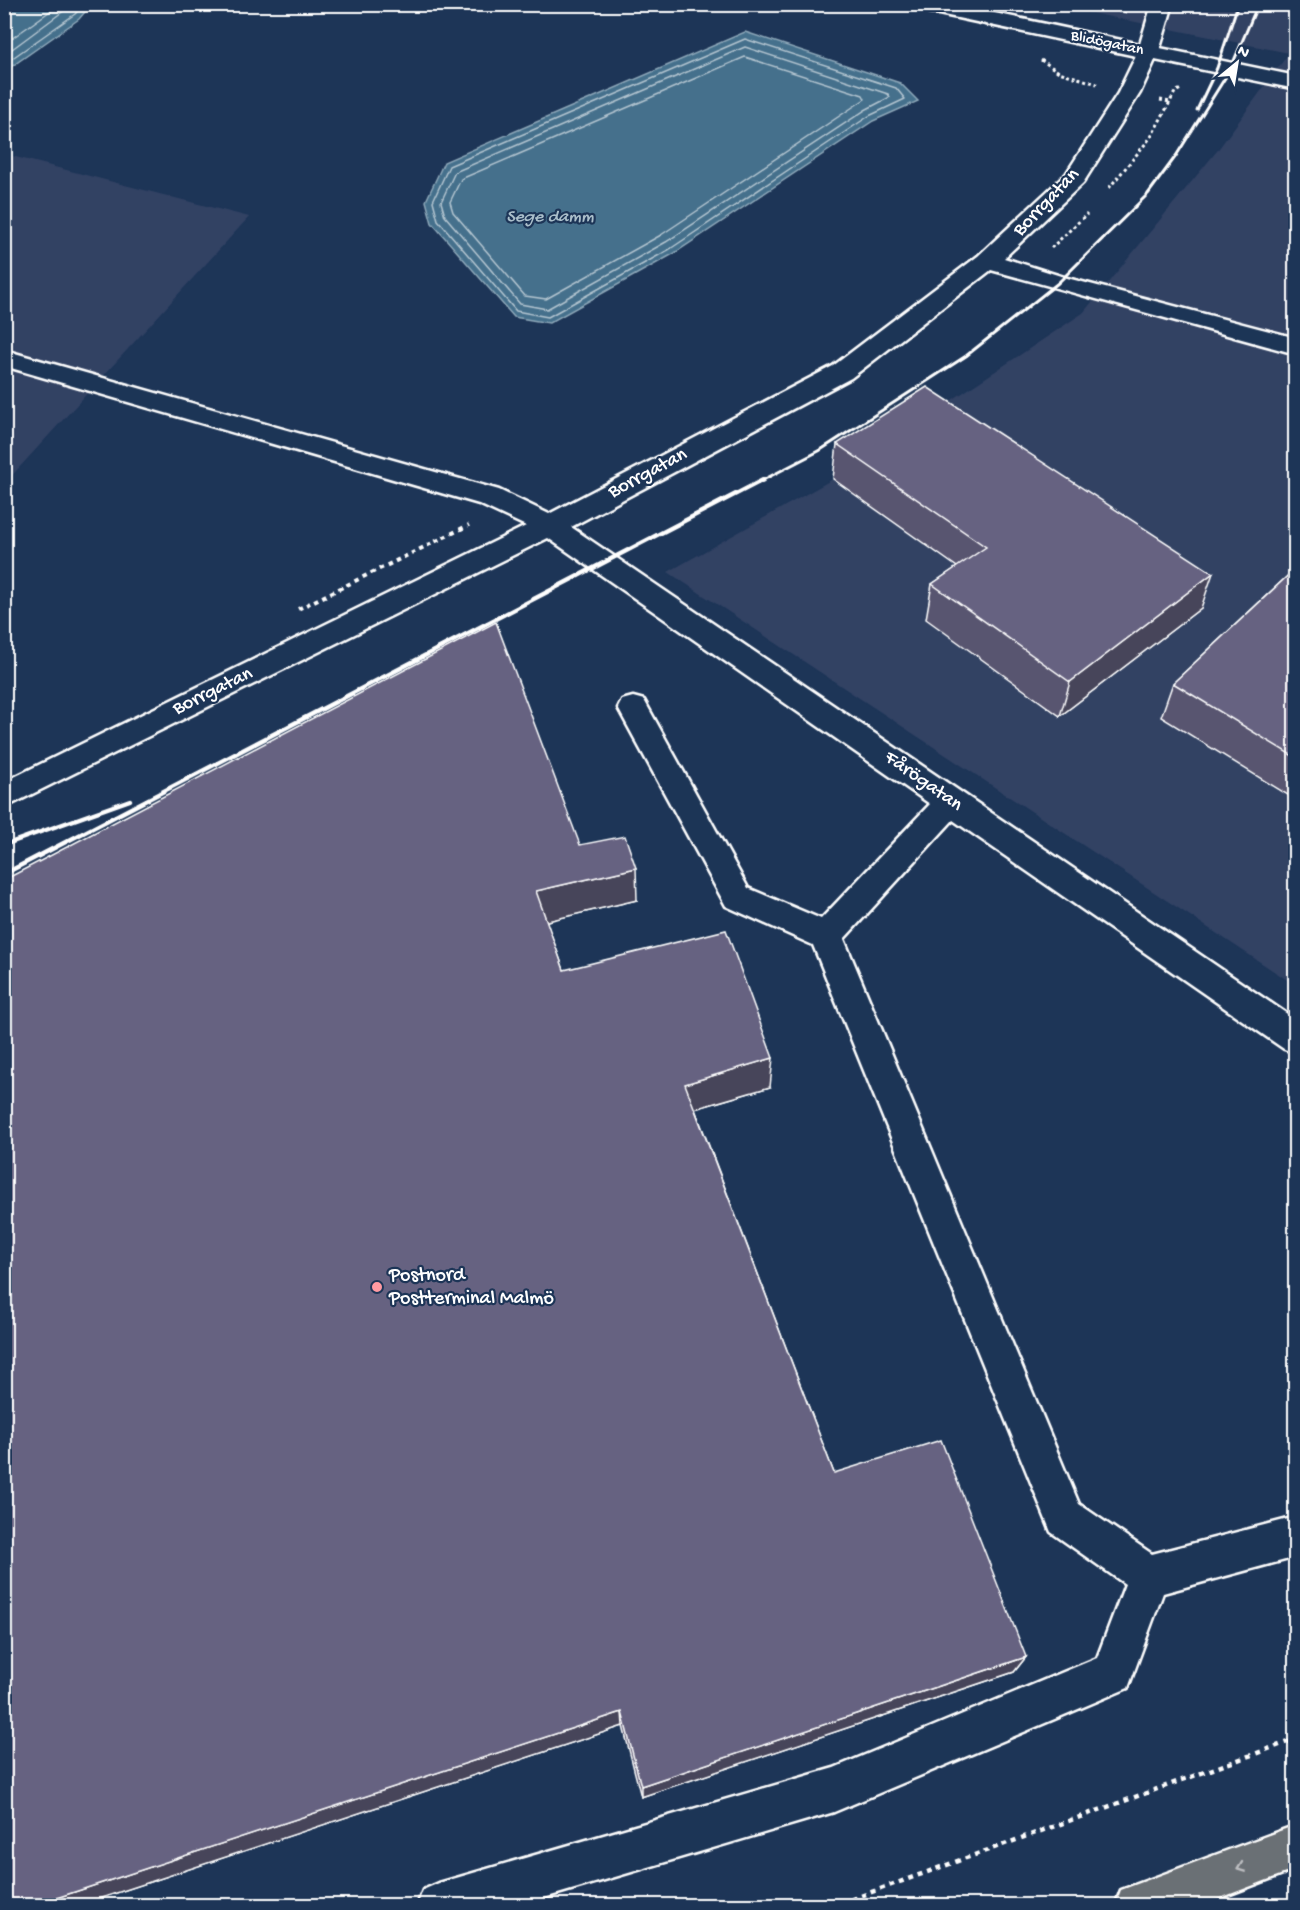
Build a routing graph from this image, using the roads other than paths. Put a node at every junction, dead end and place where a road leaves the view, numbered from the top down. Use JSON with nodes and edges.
{"nodes":[{"id":1,"x":920,"y":4,"type":"edge"},
{"id":2,"x":1163,"y":4,"type":"edge"},
{"id":3,"x":1149,"y":52,"type":"junction"},
{"id":4,"x":1296,"y":83,"type":"edge"},
{"id":5,"x":987,"y":261,"type":"junction"},
{"id":6,"x":1296,"y":346,"type":"edge"},
{"id":7,"x":4,"y":358,"type":"edge"},
{"id":8,"x":550,"y":526,"type":"junction"},
{"id":9,"x":633,"y":708,"type":"dead end"},
{"id":10,"x":4,"y":796,"type":"edge"},
{"id":11,"x":951,"y":802,"type":"junction"},
{"id":12,"x":826,"y":936,"type":"junction"},
{"id":13,"x":1296,"y":1039,"type":"edge"},
{"id":14,"x":1296,"y":1537,"type":"edge"},
{"id":15,"x":1148,"y":1576,"type":"junction"},
{"id":16,"x":1296,"y":1847,"type":"edge"},
{"id":17,"x":439,"y":1905,"type":"edge"},
{"id":18,"x":1137,"y":1905,"type":"edge"}],
"edges":[{"from":1,"to":3,"type":"street","name":"Blidögatan"},
{"from":2,"to":3,"type":"street","name":"Borrgatan"},
{"from":3,"to":4,"type":"street","name":"Blidögatan"},
{"from":3,"to":5,"type":"street","name":"Borrgatan"},
{"from":5,"to":6,"type":"street"},
{"from":5,"to":8,"type":"street","name":"Borrgatan"},
{"from":7,"to":8,"type":"street","name":"Fårögatan"},
{"from":8,"to":10,"type":"street","name":"Borrgatan"},
{"from":8,"to":11,"type":"street","name":"Fårögatan"},
{"from":9,"to":12,"type":"street"},
{"from":11,"to":12,"type":"street"},
{"from":11,"to":13,"type":"street","name":"Fårögatan"},
{"from":12,"to":15,"type":"street"},
{"from":14,"to":15,"type":"street"},
{"from":15,"to":17,"type":"street"},
{"from":16,"to":18,"type":"main road","one_way":true}]}
